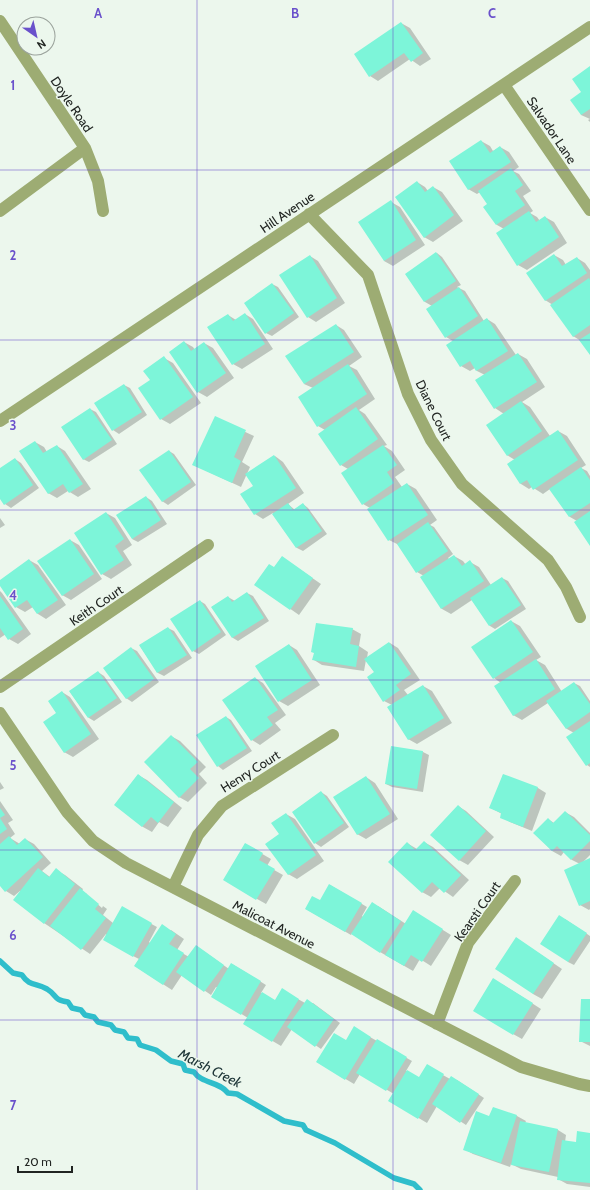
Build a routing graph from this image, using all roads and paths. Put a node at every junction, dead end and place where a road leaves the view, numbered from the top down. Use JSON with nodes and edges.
{"nodes":[{"id":1,"x":0,"y":21,"type":"edge"},
{"id":2,"x":590,"y":27,"type":"edge"},
{"id":3,"x":504,"y":85,"type":"junction"},
{"id":4,"x":85,"y":148,"type":"junction"},
{"id":5,"x":590,"y":210,"type":"edge"},
{"id":6,"x":0,"y":211,"type":"edge"},
{"id":7,"x":102,"y":211,"type":"dead end"},
{"id":8,"x":309,"y":214,"type":"junction"},
{"id":9,"x":0,"y":421,"type":"edge"},
{"id":10,"x":208,"y":545,"type":"dead end"},
{"id":11,"x":580,"y":617,"type":"dead end"},
{"id":12,"x":0,"y":687,"type":"edge"},
{"id":13,"x":0,"y":713,"type":"edge"},
{"id":14,"x":333,"y":735,"type":"dead end"},
{"id":15,"x":515,"y":881,"type":"dead end"},
{"id":16,"x":173,"y":887,"type":"junction"},
{"id":17,"x":437,"y":1024,"type":"junction"},
{"id":18,"x":590,"y":1086,"type":"edge"}],
"edges":[{"from":1,"to":4,"type":"street","name":"Doyle Road"},
{"from":2,"to":3,"type":"street","name":"Hill Avenue"},
{"from":3,"to":5,"type":"street","name":"Salvador Lane"},
{"from":3,"to":8,"type":"street","name":"Hill Avenue"},
{"from":4,"to":6,"type":"street"},
{"from":4,"to":7,"type":"street","name":"Doyle Road"},
{"from":8,"to":9,"type":"street","name":"Hill Avenue"},
{"from":8,"to":11,"type":"street","name":"Diane Court"},
{"from":10,"to":12,"type":"street","name":"Keith Court"},
{"from":13,"to":16,"type":"street","name":"Malicoat Avenue"},
{"from":14,"to":16,"type":"street","name":"Henry Court"},
{"from":15,"to":17,"type":"street","name":"Kearsti Court"},
{"from":16,"to":17,"type":"street","name":"Malicoat Avenue"},
{"from":17,"to":18,"type":"street","name":"Malicoat Avenue"}]}
